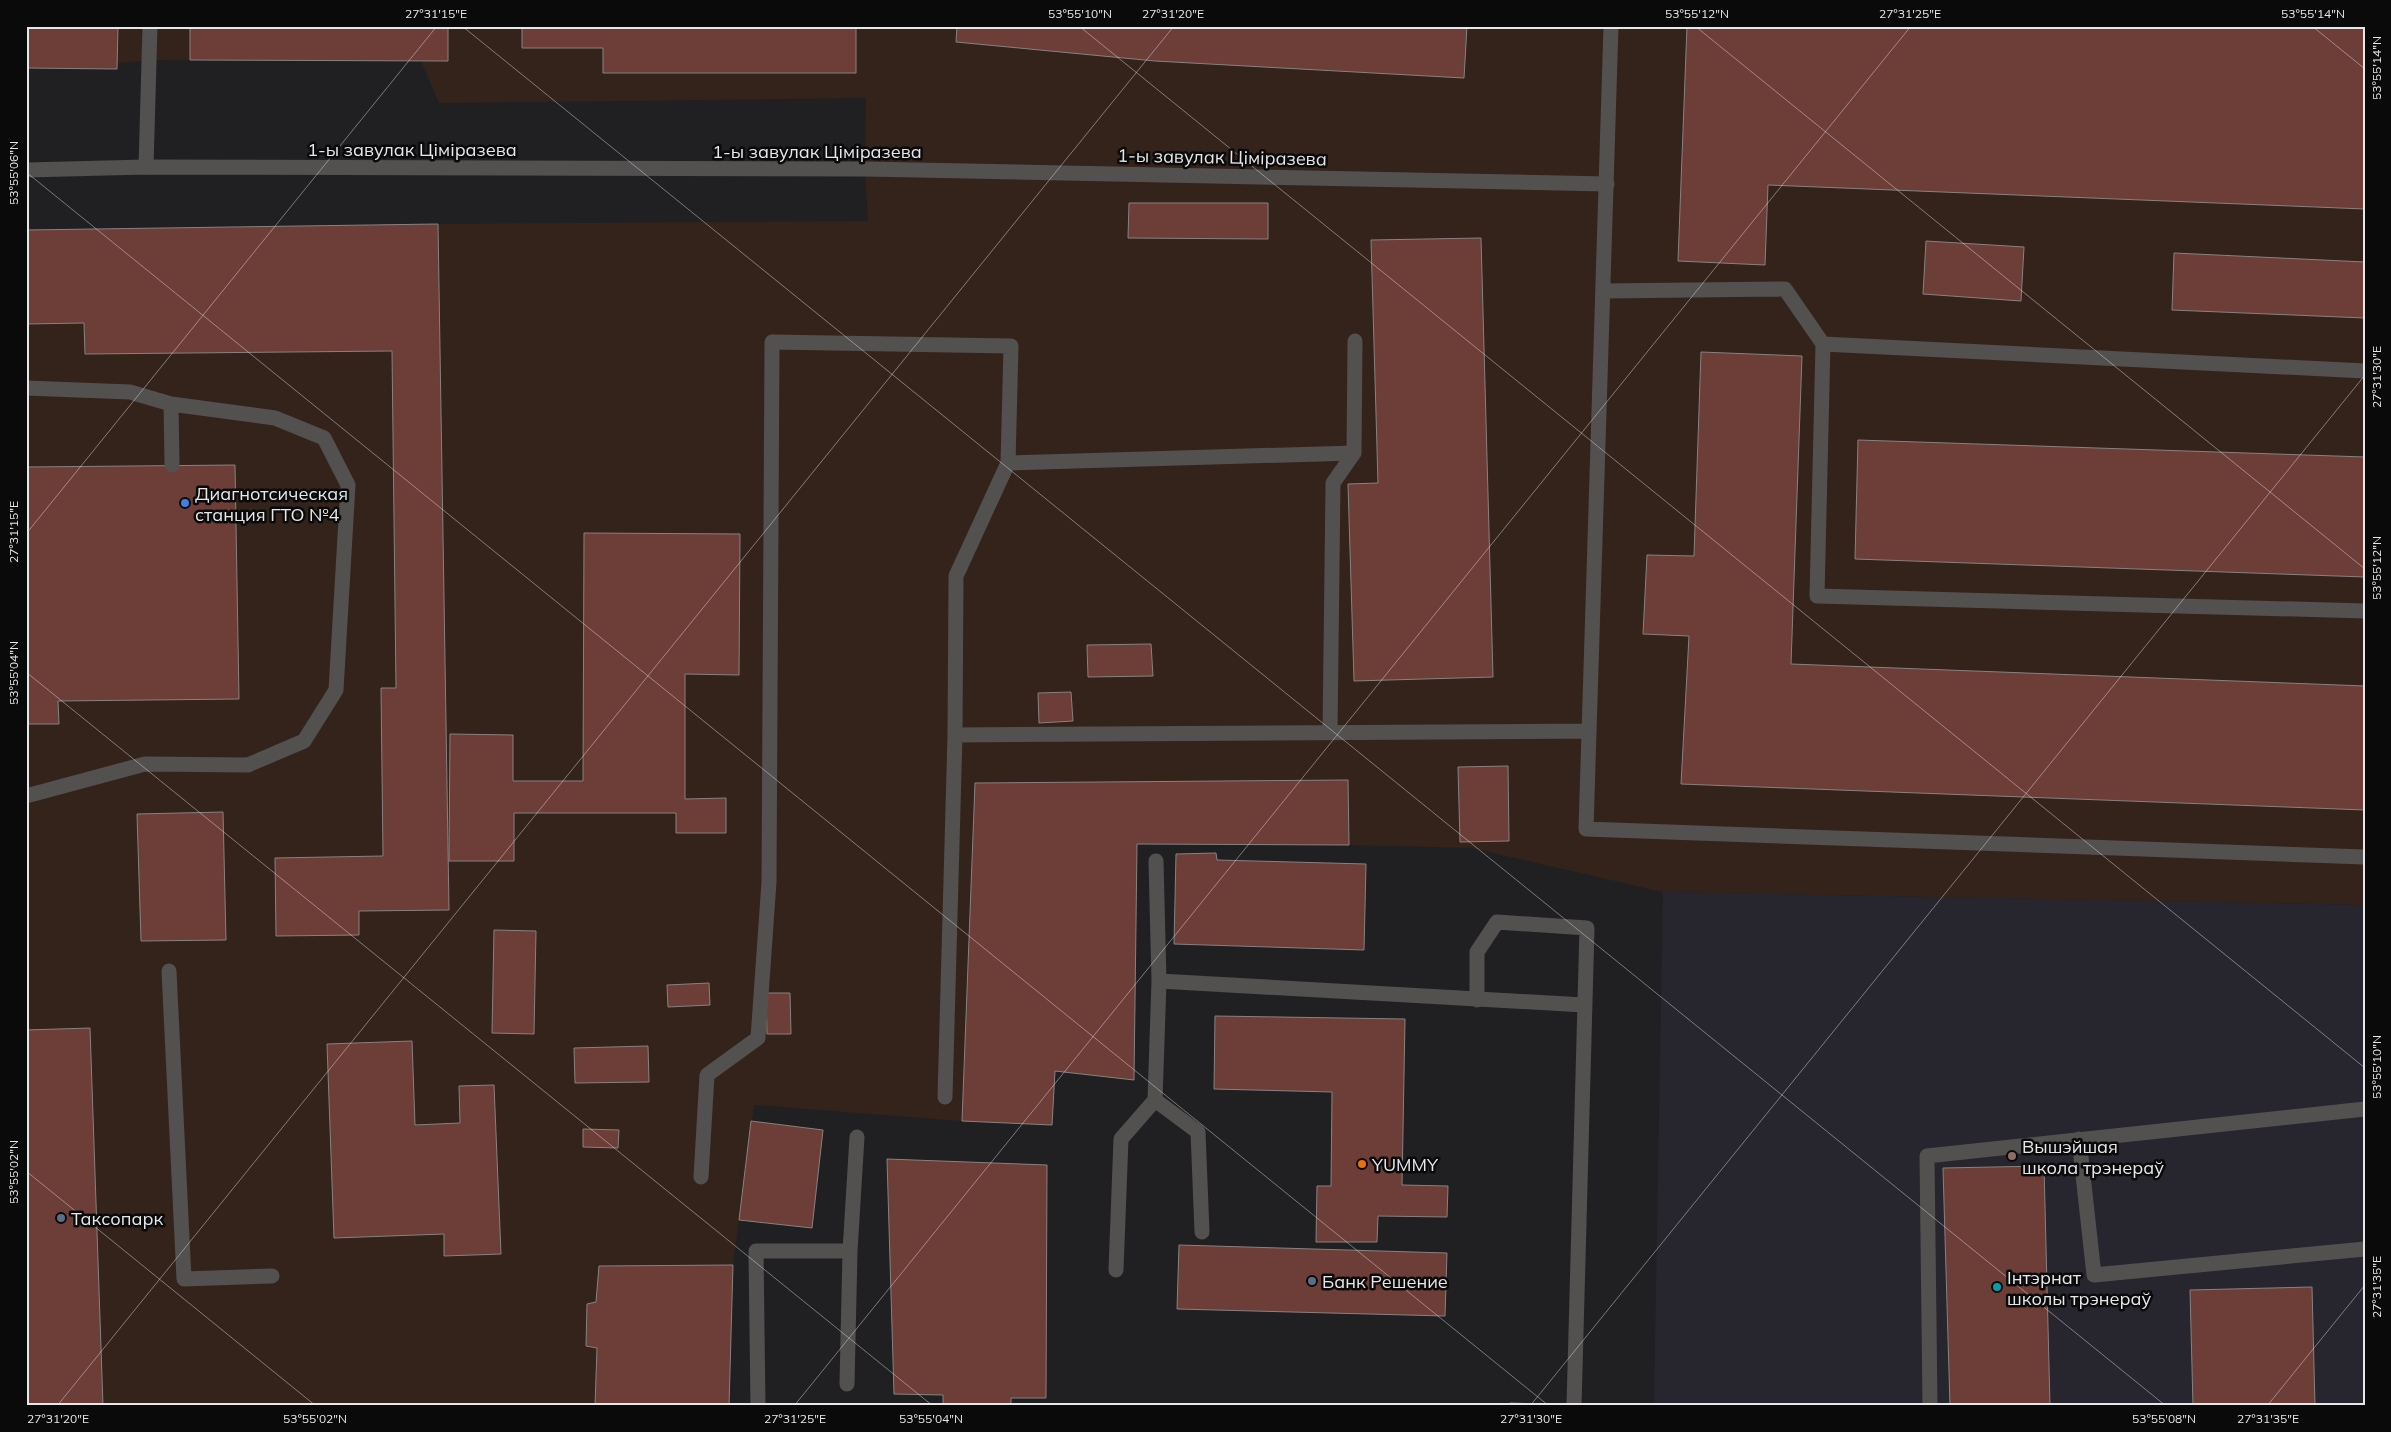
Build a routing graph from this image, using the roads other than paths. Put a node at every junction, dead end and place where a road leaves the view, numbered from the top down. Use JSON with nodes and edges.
{"nodes":[{"id":1,"x":150,"y":26,"type":"edge"},
{"id":2,"x":1611,"y":26,"type":"edge"},
{"id":3,"x":146,"y":167,"type":"junction"},
{"id":4,"x":26,"y":170,"type":"edge"},
{"id":5,"x":1606,"y":184,"type":"junction"},
{"id":6,"x":1603,"y":291,"type":"junction"},
{"id":7,"x":1355,"y":341,"type":"dead end"},
{"id":8,"x":1823,"y":344,"type":"junction"},
{"id":9,"x":2365,"y":372,"type":"edge"},
{"id":10,"x":26,"y":388,"type":"edge"},
{"id":11,"x":171,"y":404,"type":"junction"},
{"id":12,"x":1354,"y":453,"type":"junction"},
{"id":13,"x":1008,"y":463,"type":"junction"},
{"id":14,"x":172,"y":465,"type":"dead end"},
{"id":15,"x":2365,"y":611,"type":"edge"},
{"id":16,"x":1589,"y":731,"type":"junction"},
{"id":17,"x":1330,"y":733,"type":"junction"},
{"id":18,"x":955,"y":735,"type":"junction"},
{"id":19,"x":26,"y":796,"type":"edge"},
{"id":20,"x":2365,"y":857,"type":"edge"},
{"id":21,"x":1156,"y":861,"type":"dead end"},
{"id":22,"x":169,"y":971,"type":"dead end"},
{"id":23,"x":1159,"y":981,"type":"junction"},
{"id":24,"x":1477,"y":1000,"type":"junction"},
{"id":25,"x":1584,"y":1005,"type":"junction"},
{"id":26,"x":945,"y":1097,"type":"dead end"},
{"id":27,"x":1155,"y":1100,"type":"junction"},
{"id":28,"x":2365,"y":1109,"type":"edge"},
{"id":29,"x":857,"y":1137,"type":"dead end"},
{"id":30,"x":2079,"y":1139,"type":"junction"},
{"id":31,"x":701,"y":1177,"type":"dead end"},
{"id":32,"x":1202,"y":1232,"type":"dead end"},
{"id":33,"x":2365,"y":1249,"type":"edge"},
{"id":34,"x":850,"y":1251,"type":"junction"},
{"id":35,"x":1116,"y":1270,"type":"dead end"},
{"id":36,"x":272,"y":1276,"type":"dead end"},
{"id":37,"x":846,"y":1384,"type":"dead end"},
{"id":38,"x":758,"y":1406,"type":"edge"},
{"id":39,"x":1574,"y":1406,"type":"edge"},
{"id":40,"x":1930,"y":1406,"type":"edge"}],
"edges":[{"from":1,"to":3,"type":"street"},
{"from":2,"to":5,"type":"street"},
{"from":3,"to":4,"type":"street","name":"1-ы завулак Ціміразева"},
{"from":3,"to":5,"type":"street","name":"1-ы завулак Ціміразева"},
{"from":5,"to":6,"type":"street"},
{"from":6,"to":8,"type":"street"},
{"from":6,"to":16,"type":"street"},
{"from":7,"to":12,"type":"street"},
{"from":8,"to":9,"type":"street"},
{"from":8,"to":15,"type":"street"},
{"from":10,"to":11,"type":"street"},
{"from":11,"to":14,"type":"street"},
{"from":11,"to":19,"type":"street"},
{"from":12,"to":13,"type":"street"},
{"from":12,"to":17,"type":"street"},
{"from":13,"to":18,"type":"street"},
{"from":13,"to":31,"type":"street"},
{"from":16,"to":17,"type":"street"},
{"from":16,"to":20,"type":"street"},
{"from":17,"to":18,"type":"street"},
{"from":18,"to":26,"type":"street"},
{"from":21,"to":23,"type":"street"},
{"from":22,"to":36,"type":"street"},
{"from":23,"to":24,"type":"street"},
{"from":23,"to":27,"type":"street"},
{"from":24,"to":25,"type":"street"},
{"from":24,"to":25,"type":"street"},
{"from":25,"to":39,"type":"street"},
{"from":27,"to":32,"type":"street"},
{"from":27,"to":35,"type":"street"},
{"from":28,"to":30,"type":"street"},
{"from":29,"to":34,"type":"street"},
{"from":30,"to":33,"type":"street"},
{"from":30,"to":40,"type":"street"},
{"from":34,"to":37,"type":"street"},
{"from":34,"to":38,"type":"street"}]}
